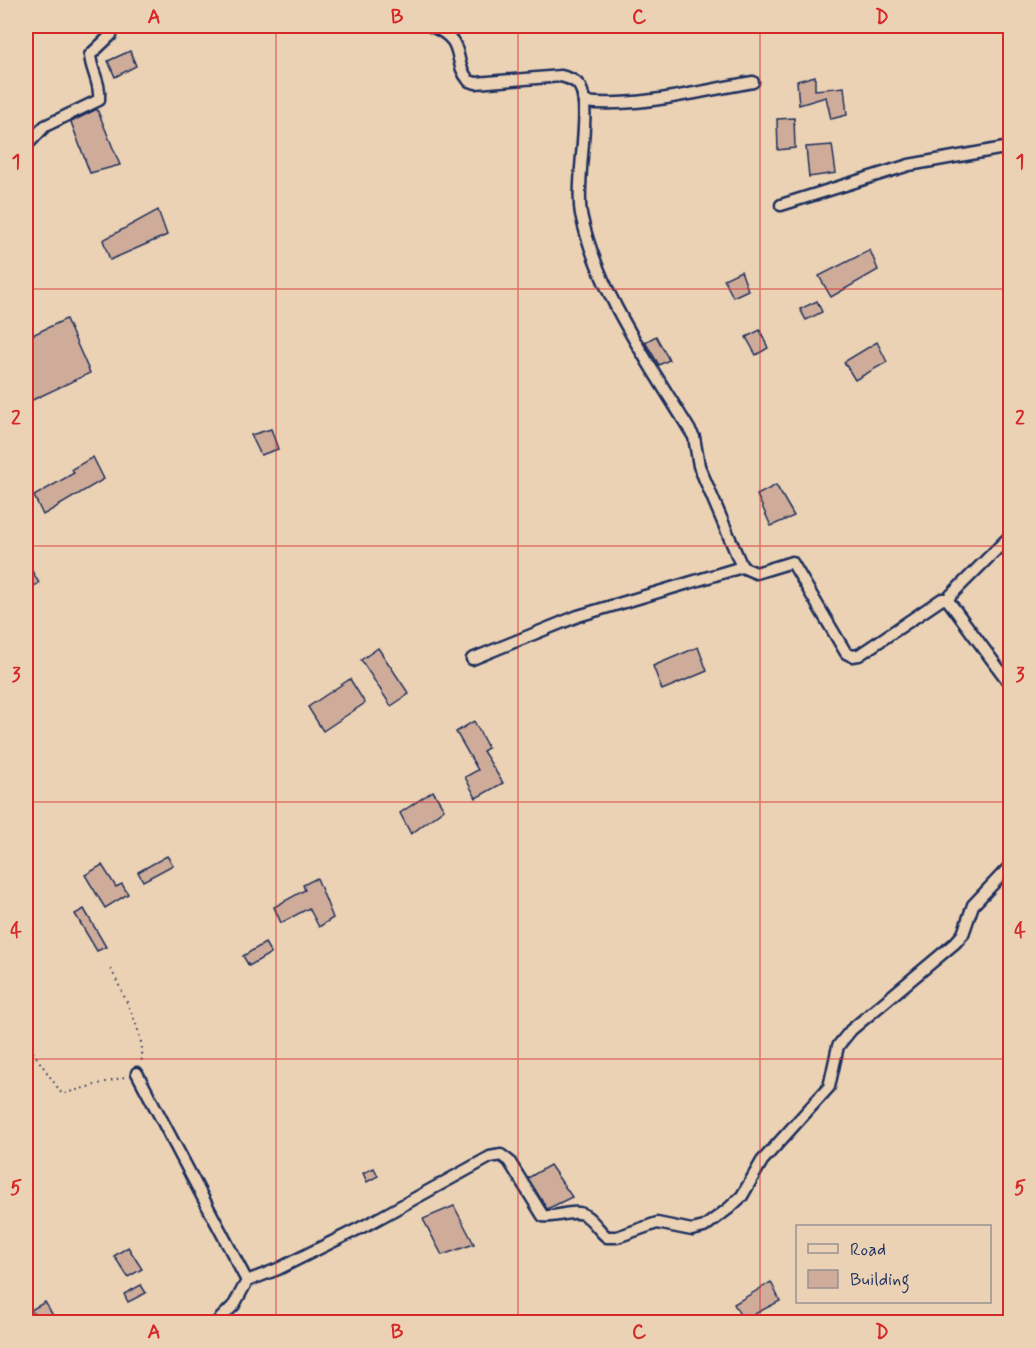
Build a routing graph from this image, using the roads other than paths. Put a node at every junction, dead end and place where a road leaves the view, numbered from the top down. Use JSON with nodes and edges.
{"nodes":[{"id":1,"x":114,"y":26,"type":"edge"},
{"id":2,"x":431,"y":26,"type":"edge"},
{"id":3,"x":753,"y":82,"type":"dead end"},
{"id":4,"x":584,"y":102,"type":"junction"},
{"id":5,"x":26,"y":146,"type":"edge"},
{"id":6,"x":1011,"y":147,"type":"edge"},
{"id":7,"x":781,"y":205,"type":"dead end"},
{"id":8,"x":1011,"y":536,"type":"edge"},
{"id":9,"x":742,"y":567,"type":"junction"},
{"id":10,"x":947,"y":599,"type":"junction"},
{"id":11,"x":472,"y":659,"type":"dead end"},
{"id":12,"x":1011,"y":684,"type":"edge"},
{"id":13,"x":1011,"y":866,"type":"edge"},
{"id":14,"x":137,"y":1073,"type":"road end"},
{"id":15,"x":247,"y":1281,"type":"junction"},
{"id":16,"x":217,"y":1323,"type":"edge"}],
"edges":[{"from":1,"to":5,"type":"street"},
{"from":2,"to":4,"type":"street"},
{"from":3,"to":4,"type":"street"},
{"from":4,"to":9,"type":"street"},
{"from":6,"to":7,"type":"street"},
{"from":8,"to":10,"type":"street"},
{"from":9,"to":10,"type":"street"},
{"from":9,"to":11,"type":"street"},
{"from":10,"to":12,"type":"street"},
{"from":13,"to":15,"type":"street"},
{"from":14,"to":15,"type":"street"},
{"from":15,"to":16,"type":"street"}]}
